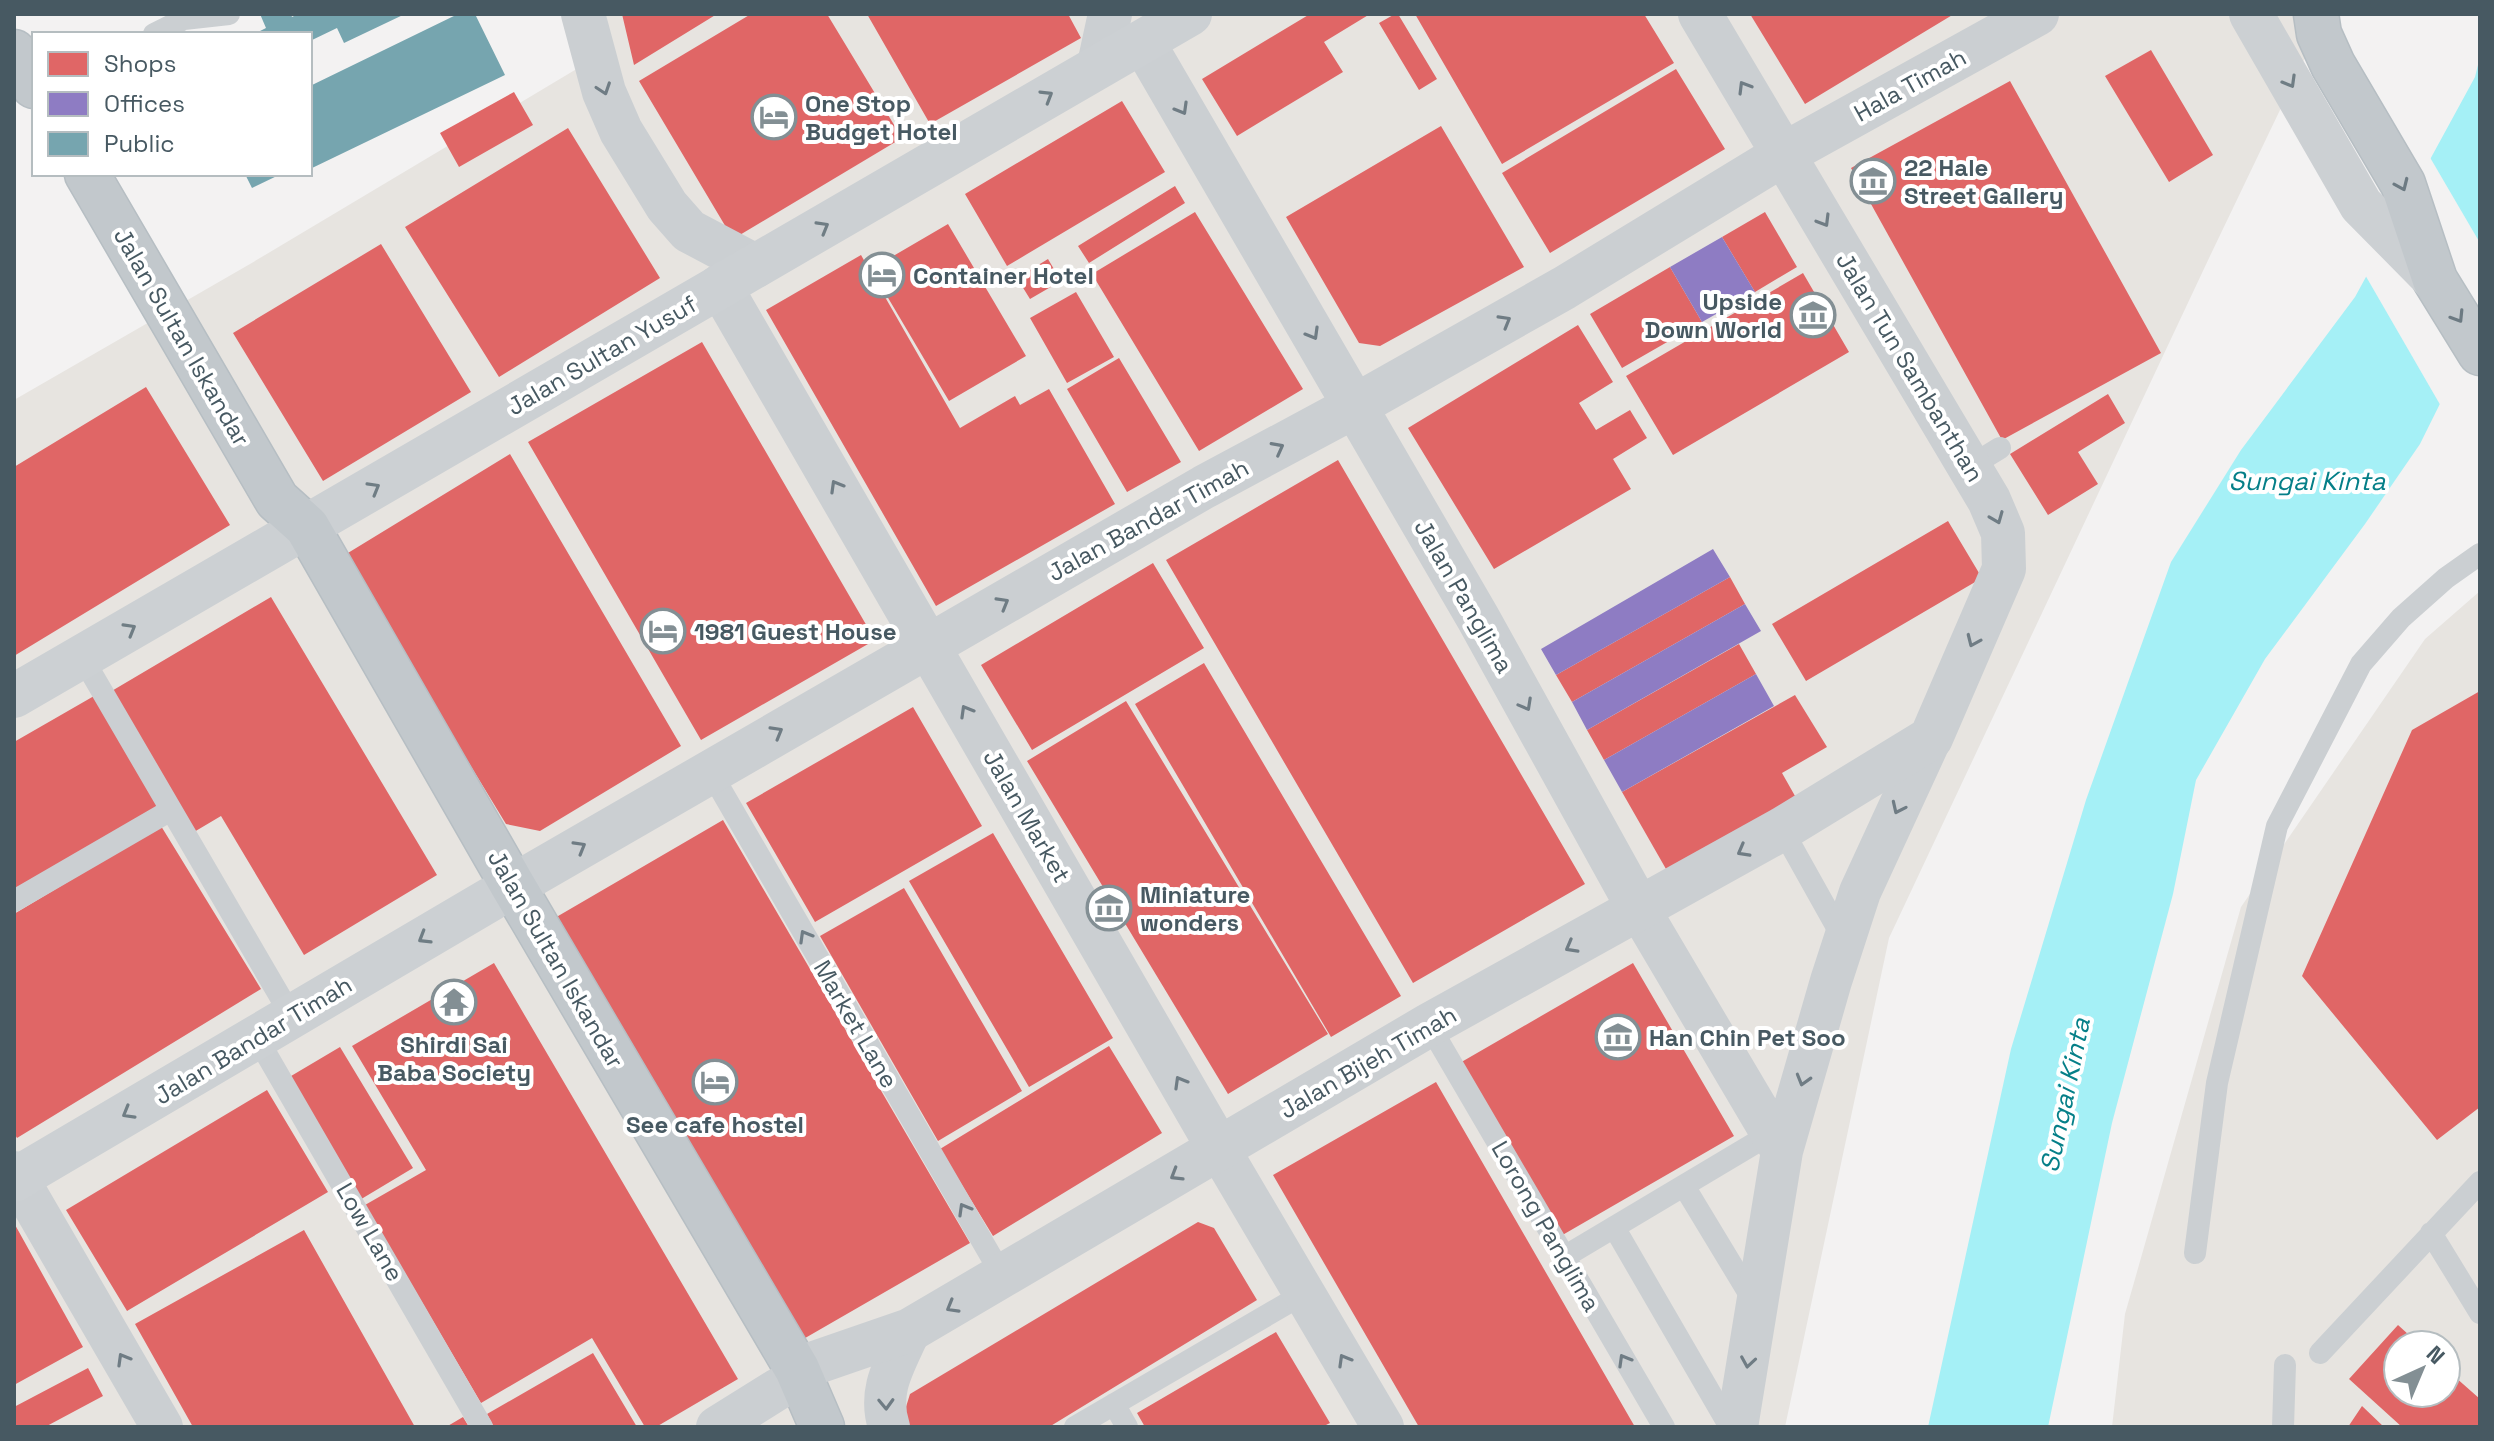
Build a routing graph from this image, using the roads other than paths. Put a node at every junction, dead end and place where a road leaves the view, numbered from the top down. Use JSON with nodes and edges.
{"nodes":[{"id":1,"x":229,"y":14,"type":"edge"},
{"id":2,"x":583,"y":14,"type":"edge"},
{"id":3,"x":1110,"y":14,"type":"edge"},
{"id":4,"x":1190,"y":14,"type":"edge"},
{"id":5,"x":1700,"y":14,"type":"edge"},
{"id":6,"x":2037,"y":14,"type":"edge"},
{"id":7,"x":2251,"y":14,"type":"edge"},
{"id":8,"x":2316,"y":14,"type":"edge"},
{"id":9,"x":158,"y":32,"type":"edge"},
{"id":10,"x":1143,"y":42,"type":"junction"},
{"id":11,"x":14,"y":52,"type":"edge"},
{"id":12,"x":1099,"y":65,"type":"junction"},
{"id":13,"x":32,"y":83,"type":"edge"},
{"id":14,"x":1784,"y":154,"type":"junction"},
{"id":15,"x":88,"y":176,"type":"edge"},
{"id":16,"x":738,"y":276,"type":"junction"},
{"id":17,"x":2435,"y":280,"type":"junction"},
{"id":18,"x":2480,"y":353,"type":"edge"},
{"id":19,"x":1355,"y":406,"type":"junction"},
{"id":20,"x":289,"y":522,"type":"junction"},
{"id":21,"x":2480,"y":554,"type":"edge"},
{"id":22,"x":928,"y":645,"type":"junction"},
{"id":23,"x":82,"y":657,"type":"junction"},
{"id":24,"x":14,"y":696,"type":"edge"},
{"id":25,"x":1931,"y":738,"type":"junction"},
{"id":26,"x":710,"y":771,"type":"junction"},
{"id":27,"x":171,"y":810,"type":"junction"},
{"id":28,"x":1782,"y":829,"type":"junction"},
{"id":29,"x":502,"y":892,"type":"junction"},
{"id":30,"x":14,"y":901,"type":"edge"},
{"id":31,"x":1639,"y":909,"type":"junction"},
{"id":32,"x":1845,"y":941,"type":"junction"},
{"id":33,"x":1429,"y":1025,"type":"junction"},
{"id":34,"x":274,"y":1027,"type":"junction"},
{"id":35,"x":1777,"y":1142,"type":"junction"},
{"id":36,"x":1219,"y":1149,"type":"junction"},
{"id":37,"x":15,"y":1177,"type":"edge"},
{"id":38,"x":2480,"y":1182,"type":"edge"},
{"id":39,"x":1684,"y":1186,"type":"junction"},
{"id":40,"x":1614,"y":1227,"type":"junction"},
{"id":41,"x":2431,"y":1233,"type":"junction"},
{"id":42,"x":2195,"y":1253,"type":"dead end"},
{"id":43,"x":1564,"y":1257,"type":"junction"},
{"id":44,"x":1003,"y":1277,"type":"junction"},
{"id":45,"x":1305,"y":1293,"type":"junction"},
{"id":46,"x":1757,"y":1307,"type":"junction"},
{"id":47,"x":2480,"y":1313,"type":"edge"},
{"id":48,"x":910,"y":1330,"type":"junction"},
{"id":49,"x":2320,"y":1353,"type":"dead end"},
{"id":50,"x":2285,"y":1365,"type":"dead end"},
{"id":51,"x":788,"y":1379,"type":"junction"},
{"id":52,"x":1114,"y":1404,"type":"junction"},
{"id":53,"x":162,"y":1427,"type":"edge"},
{"id":54,"x":482,"y":1427,"type":"edge"},
{"id":55,"x":717,"y":1427,"type":"edge"},
{"id":56,"x":807,"y":1427,"type":"edge"},
{"id":57,"x":822,"y":1427,"type":"edge"},
{"id":58,"x":889,"y":1427,"type":"edge"},
{"id":59,"x":1075,"y":1427,"type":"edge"},
{"id":60,"x":1127,"y":1427,"type":"edge"},
{"id":61,"x":1383,"y":1427,"type":"edge"},
{"id":62,"x":1664,"y":1427,"type":"edge"},
{"id":63,"x":1730,"y":1427,"type":"edge"},
{"id":64,"x":1737,"y":1427,"type":"edge"},
{"id":65,"x":2283,"y":1427,"type":"edge"}],
"edges":[{"from":1,"to":9,"type":"lane"},
{"from":2,"to":16,"type":"street","one_way":true},
{"from":3,"to":12,"type":"street"},
{"from":4,"to":10,"type":"main road","name":"Jalan Sultan Yusuf"},
{"from":14,"to":5,"type":"street","name":"Jalan Tun Sambanthan","one_way":true},
{"from":6,"to":14,"type":"street","name":"Hala Timah"},
{"from":7,"to":17,"type":"main road","one_way":true},
{"from":8,"to":17,"type":"highway","one_way":true},
{"from":10,"to":12,"type":"main road","name":"Jalan Sultan Yusuf"},
{"from":10,"to":19,"type":"street","name":"Jalan Panglima","one_way":true},
{"from":11,"to":13,"type":"highway"},
{"from":16,"to":12,"type":"main road","name":"Jalan Sultan Yusuf","one_way":true},
{"from":19,"to":14,"type":"street","name":"Jalan Bandar Timah","one_way":true},
{"from":14,"to":25,"type":"street","name":"Jalan Tun Sambanthan","one_way":true},
{"from":15,"to":20,"type":"highway","name":"Jalan Sultan Iskandar"},
{"from":20,"to":16,"type":"main road","name":"Jalan Sultan Yusuf","one_way":true},
{"from":22,"to":16,"type":"street","name":"Jalan Market","one_way":true},
{"from":17,"to":18,"type":"highway","one_way":true},
{"from":22,"to":19,"type":"street","name":"Jalan Bandar Timah","one_way":true},
{"from":19,"to":31,"type":"street","name":"Jalan Panglima","one_way":true},
{"from":23,"to":20,"type":"main road","name":"Jalan Sultan Yusuf","one_way":true},
{"from":20,"to":29,"type":"highway","name":"Jalan Sultan Iskandar"},
{"from":21,"to":42,"type":"lane"},
{"from":26,"to":22,"type":"street","name":"Jalan Bandar Timah","one_way":true},
{"from":36,"to":22,"type":"street","name":"Jalan Market","one_way":true},
{"from":23,"to":24,"type":"main road","name":"Jalan Sultan Yusuf"},
{"from":23,"to":27,"type":"lane","name":"Low Lane"},
{"from":25,"to":28,"type":"street","name":"Jalan Bijeh Timah"},
{"from":25,"to":32,"type":"street","one_way":true},
{"from":29,"to":26,"type":"street","name":"Jalan Bandar Timah","one_way":true},
{"from":44,"to":26,"type":"lane","name":"Market Lane","one_way":true},
{"from":27,"to":30,"type":"lane"},
{"from":27,"to":34,"type":"lane","name":"Low Lane"},
{"from":28,"to":31,"type":"street","name":"Jalan Bijeh Timah","one_way":true},
{"from":28,"to":32,"type":"lane"},
{"from":29,"to":34,"type":"main road","name":"Jalan Bandar Timah","one_way":true},
{"from":29,"to":51,"type":"highway","name":"Jalan Sultan Iskandar"},
{"from":31,"to":33,"type":"street","name":"Jalan Bijeh Timah","one_way":true},
{"from":31,"to":35,"type":"street","name":"Jalan Panglima"},
{"from":32,"to":35,"type":"street","one_way":true},
{"from":33,"to":36,"type":"street","name":"Jalan Bijeh Timah"},
{"from":33,"to":43,"type":"lane","name":"Lorong Panglima"},
{"from":34,"to":37,"type":"main road","name":"Jalan Bandar Timah","one_way":true},
{"from":34,"to":54,"type":"lane","name":"Low Lane"},
{"from":35,"to":39,"type":"lane"},
{"from":35,"to":46,"type":"street"},
{"from":36,"to":44,"type":"street","name":"Jalan Bijeh Timah","one_way":true},
{"from":36,"to":45,"type":"street","name":"Jalan Market"},
{"from":53,"to":37,"type":"street","one_way":true},
{"from":38,"to":41,"type":"lane"},
{"from":39,"to":40,"type":"lane"},
{"from":39,"to":46,"type":"lane"},
{"from":40,"to":43,"type":"lane"},
{"from":40,"to":63,"type":"lane"},
{"from":41,"to":47,"type":"lane"},
{"from":41,"to":49,"type":"lane"},
{"from":62,"to":43,"type":"lane","name":"Lorong Panglima","one_way":true},
{"from":44,"to":48,"type":"street","name":"Jalan Bijeh Timah","one_way":true},
{"from":45,"to":52,"type":"lane"},
{"from":61,"to":45,"type":"street","name":"Jalan Market","one_way":true},
{"from":46,"to":64,"type":"street","one_way":true},
{"from":48,"to":51,"type":"street","name":"Jalan Bijeh Timah"},
{"from":48,"to":58,"type":"street","one_way":true},
{"from":50,"to":65,"type":"lane"},
{"from":51,"to":55,"type":"street","name":"Jalan Bijeh Timah"},
{"from":51,"to":56,"type":"highway","name":"Jalan Sultan Iskandar"},
{"from":51,"to":57,"type":"highway","name":"Jalan Sultan Iskandar"},
{"from":52,"to":59,"type":"lane"},
{"from":52,"to":60,"type":"lane"}]}
